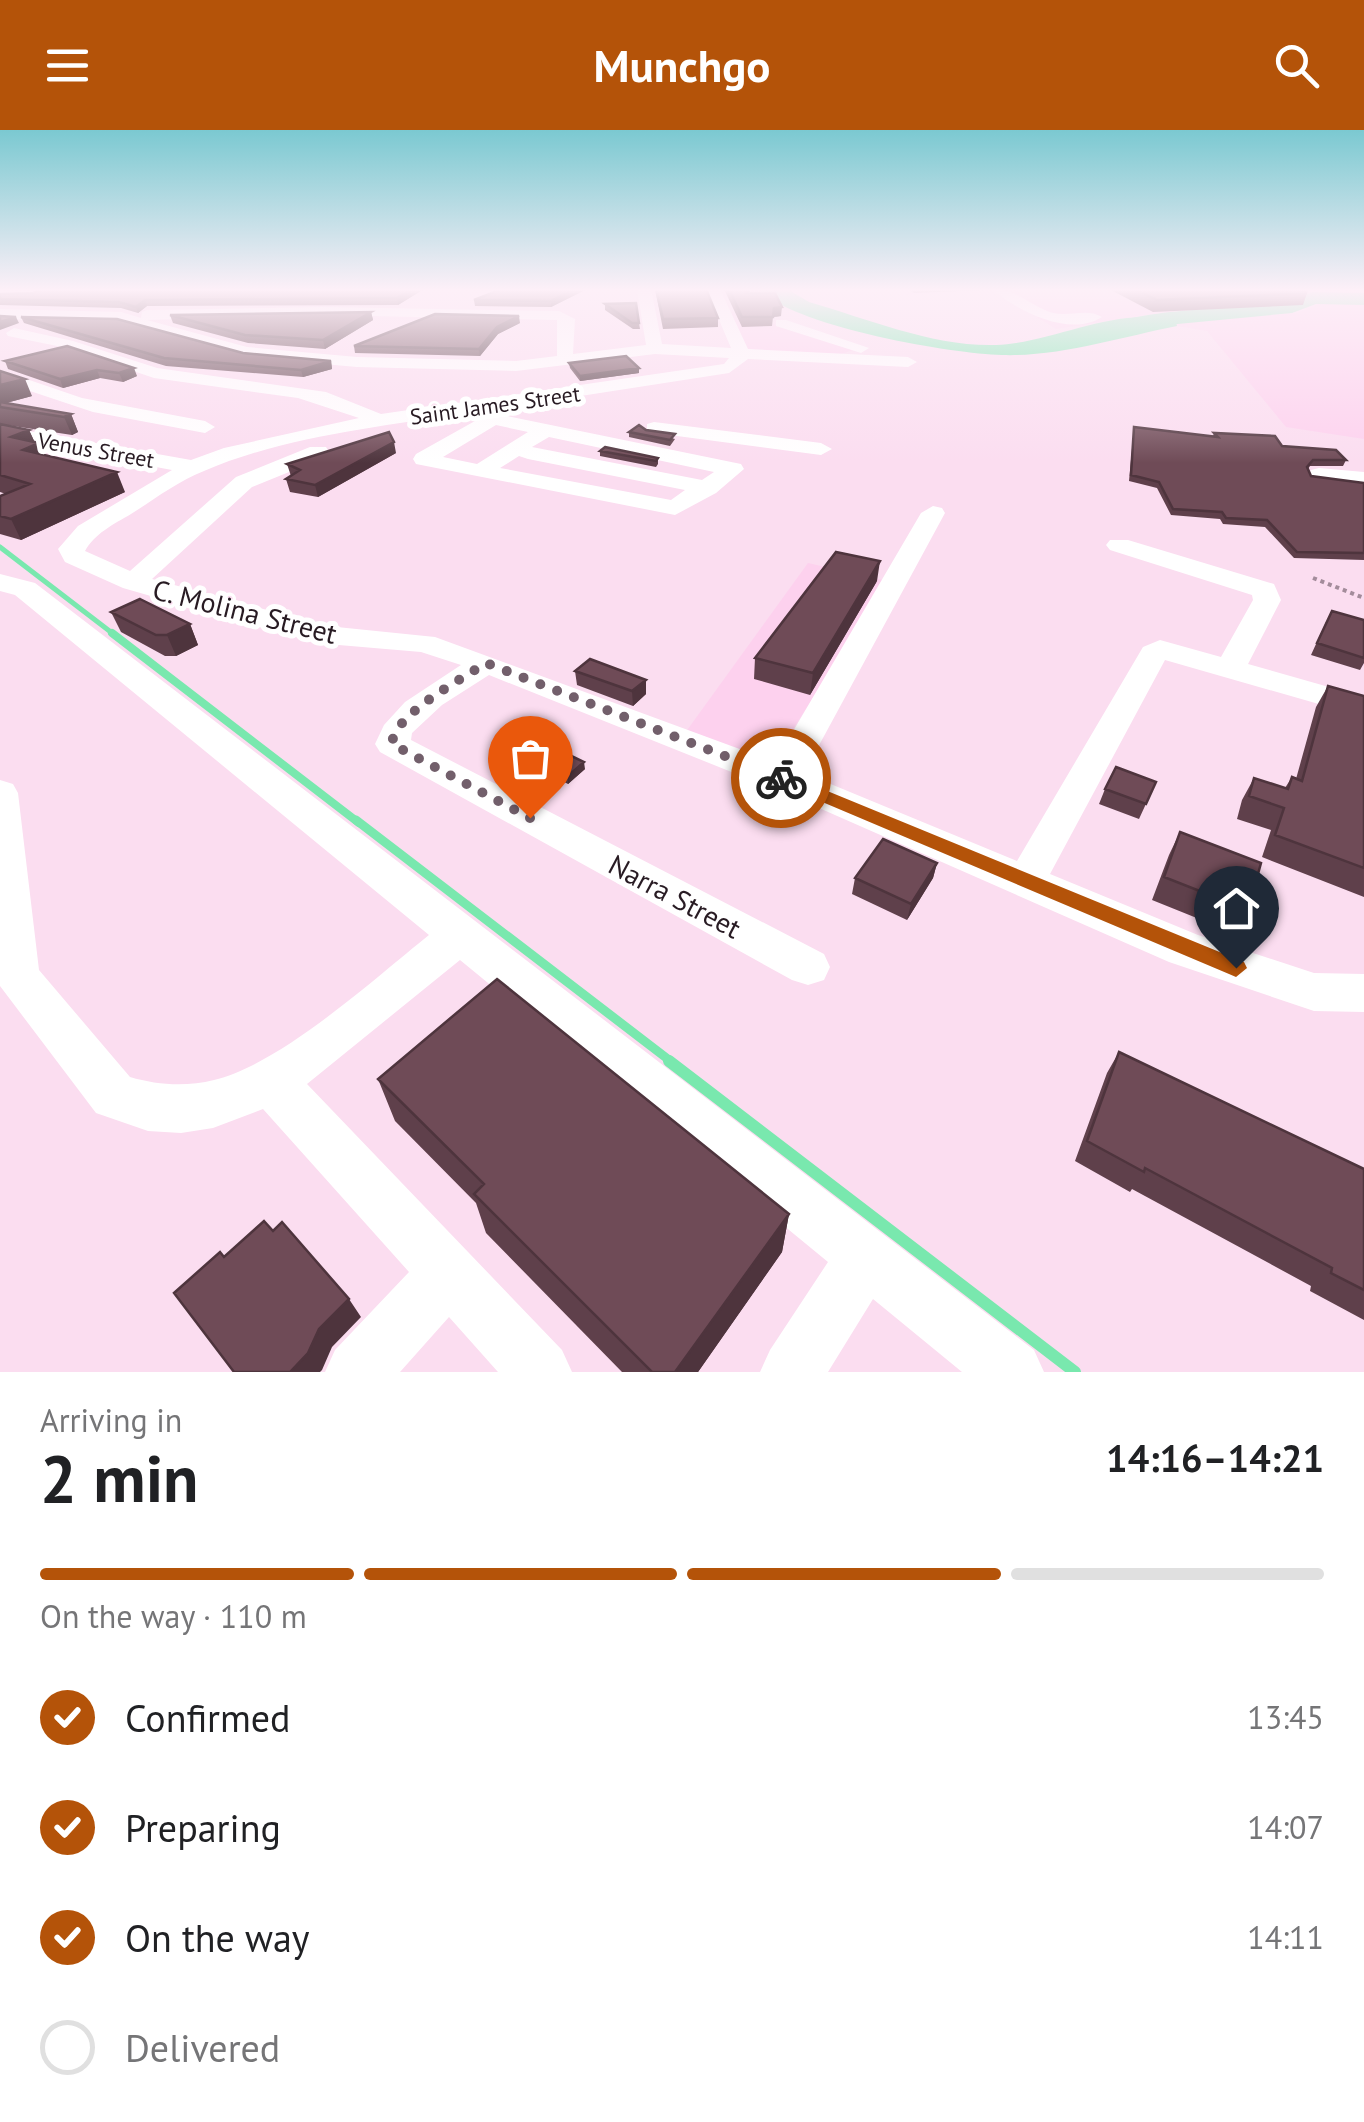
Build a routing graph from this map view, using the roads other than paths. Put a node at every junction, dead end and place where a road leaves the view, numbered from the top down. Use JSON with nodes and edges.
{"nodes":[{"id":1,"x":77,"y":347,"type":"edge"},
{"id":2,"x":228,"y":347,"type":"edge"},
{"id":3,"x":255,"y":347,"type":"edge"},
{"id":4,"x":564,"y":347,"type":"edge"},
{"id":5,"x":741,"y":347,"type":"edge"},
{"id":6,"x":854,"y":347,"type":"edge"},
{"id":7,"x":655,"y":349,"type":"joint"},
{"id":8,"x":246,"y":352,"type":"junction"},
{"id":9,"x":742,"y":355,"type":"junction"},
{"id":10,"x":884,"y":361,"type":"junction"},
{"id":11,"x":357,"y":362,"type":"junction"},
{"id":12,"x":566,"y":362,"type":"junction"},
{"id":13,"x":908,"y":362,"type":"dead end"},
{"id":14,"x":0,"y":374,"type":"edge"},
{"id":15,"x":192,"y":379,"type":"junction"},
{"id":16,"x":232,"y":383,"type":"junction"},
{"id":17,"x":442,"y":394,"type":"junction"},
{"id":18,"x":518,"y":402,"type":"junction"},
{"id":19,"x":492,"y":412,"type":"junction"},
{"id":20,"x":573,"y":412,"type":"dead end"},
{"id":21,"x":148,"y":419,"type":"junction"},
{"id":22,"x":380,"y":421,"type":"junction"},
{"id":23,"x":637,"y":425,"type":"edge"},
{"id":24,"x":204,"y":427,"type":"dead end"},
{"id":25,"x":544,"y":431,"type":"junction"},
{"id":26,"x":0,"y":432,"type":"edge"},
{"id":27,"x":334,"y":447,"type":"edge"},
{"id":28,"x":82,"y":448,"type":"junction"},
{"id":29,"x":821,"y":449,"type":"dead end"},
{"id":30,"x":514,"y":450,"type":"junction"},
{"id":31,"x":192,"y":467,"type":"junction"},
{"id":32,"x":480,"y":472,"type":"junction"},
{"id":33,"x":1319,"y":475,"type":"edge"},
{"id":34,"x":1364,"y":479,"type":"edge"},
{"id":35,"x":708,"y":488,"type":"junction"},
{"id":36,"x":932,"y":513,"type":"dead end"},
{"id":37,"x":1119,"y":545,"type":"dead end"},
{"id":38,"x":0,"y":582,"type":"edge"},
{"id":39,"x":133,"y":582,"type":"junction"},
{"id":40,"x":486,"y":663,"type":"junction"},
{"id":41,"x":1230,"y":668,"type":"junction"},
{"id":42,"x":1364,"y":707,"type":"edge"},
{"id":43,"x":784,"y":779,"type":"junction"},
{"id":44,"x":0,"y":793,"type":"edge"},
{"id":45,"x":1025,"y":882,"type":"junction"},
{"id":46,"x":461,"y":934,"type":"junction"},
{"id":47,"x":808,"y":967,"type":"dead end"},
{"id":48,"x":1364,"y":994,"type":"edge"},
{"id":49,"x":272,"y":1083,"type":"junction"},
{"id":50,"x":866,"y":1256,"type":"junction"},
{"id":51,"x":450,"y":1273,"type":"junction"},
{"id":52,"x":804,"y":1367,"type":"edge"},
{"id":53,"x":357,"y":1372,"type":"edge"},
{"id":54,"x":540,"y":1372,"type":"edge"},
{"id":55,"x":1012,"y":1372,"type":"edge"}],
"edges":[{"from":1,"to":15,"type":"street","name":"Saint James Street"},
{"from":2,"to":8,"type":"street"},
{"from":3,"to":8,"type":"street"},
{"from":4,"to":12,"type":"street"},
{"from":5,"to":9,"type":"street"},
{"from":6,"to":10,"type":"street"},
{"from":7,"to":9,"type":"street"},
{"from":7,"to":12,"type":"street"},
{"from":8,"to":11,"type":"street"},
{"from":8,"to":15,"type":"street"},
{"from":9,"to":10,"type":"street"},
{"from":9,"to":18,"type":"street","name":"Saint James Street"},
{"from":10,"to":13,"type":"street"},
{"from":11,"to":12,"type":"street"},
{"from":11,"to":17,"type":"street"},
{"from":14,"to":21,"type":"street"},
{"from":15,"to":16,"type":"street","name":"Saint James Street"},
{"from":16,"to":21,"type":"street"},
{"from":16,"to":22,"type":"street","name":"Saint James Street"},
{"from":17,"to":19,"type":"street"},
{"from":17,"to":22,"type":"street","name":"Saint James Street"},
{"from":18,"to":19,"type":"street","name":"Saint James Street"},
{"from":18,"to":20,"type":"street"},
{"from":19,"to":25,"type":"street"},
{"from":19,"to":32,"type":"street"},
{"from":21,"to":24,"type":"street"},
{"from":21,"to":28,"type":"street"},
{"from":22,"to":31,"type":"street","name":"C. Molina Street"},
{"from":23,"to":29,"type":"street"},
{"from":25,"to":30,"type":"street"},
{"from":25,"to":35,"type":"street"},
{"from":26,"to":28,"type":"street","name":"Venus Street"},
{"from":27,"to":39,"type":"street"},
{"from":28,"to":31,"type":"street","name":"Venus Street"},
{"from":30,"to":32,"type":"street"},
{"from":30,"to":35,"type":"street"},
{"from":31,"to":39,"type":"street","name":"C. Molina Street"},
{"from":32,"to":35,"type":"street"},
{"from":33,"to":34,"type":"street"},
{"from":36,"to":43,"type":"street"},
{"from":37,"to":41,"type":"street"},
{"from":38,"to":46,"type":"street"},
{"from":39,"to":40,"type":"street","name":"C. Molina Street"},
{"from":40,"to":43,"type":"street","name":"C. Molina Street"},
{"from":40,"to":47,"type":"street","name":"Narra Street"},
{"from":41,"to":42,"type":"street"},
{"from":41,"to":45,"type":"street"},
{"from":43,"to":45,"type":"street","name":"C. Molina Street"},
{"from":44,"to":49,"type":"street"},
{"from":45,"to":48,"type":"street","name":"C. Molina Street"},
{"from":46,"to":49,"type":"street"},
{"from":46,"to":50,"type":"street"},
{"from":49,"to":51,"type":"street"},
{"from":50,"to":52,"type":"street"},
{"from":50,"to":55,"type":"street"},
{"from":51,"to":53,"type":"street"},
{"from":51,"to":54,"type":"street"}]}
